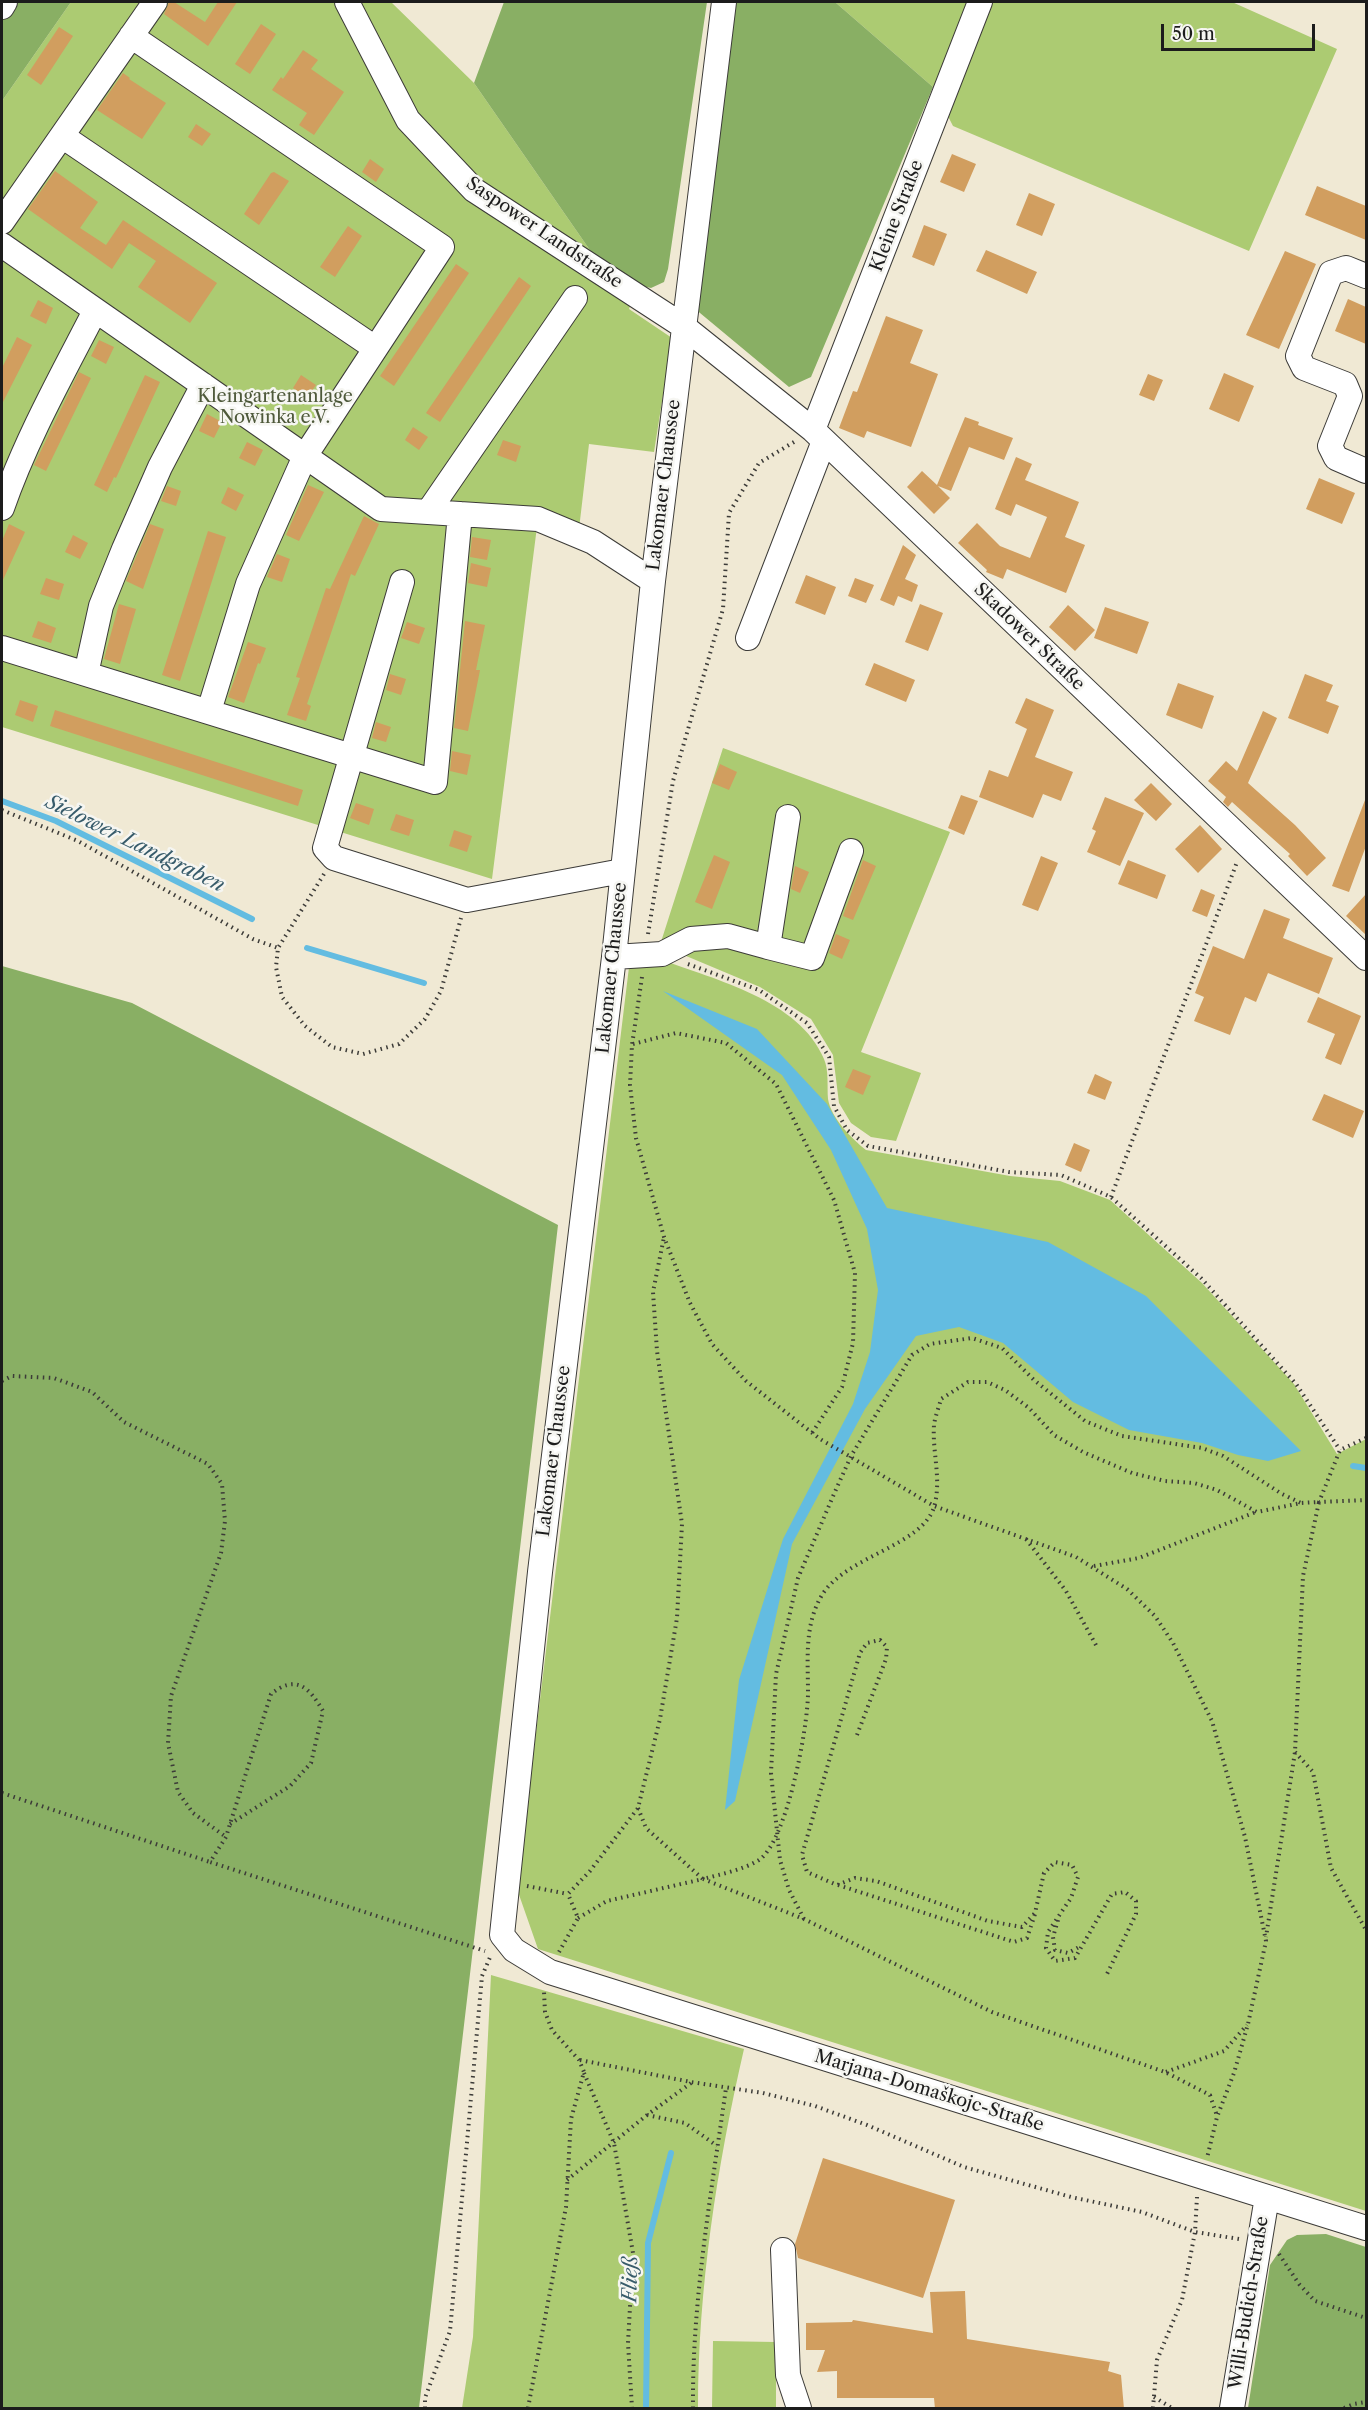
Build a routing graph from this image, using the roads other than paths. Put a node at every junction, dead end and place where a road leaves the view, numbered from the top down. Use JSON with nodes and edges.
{"nodes":[{"id":1,"x":5,"y":2,"type":"edge"},
{"id":2,"x":155,"y":2,"type":"edge"},
{"id":3,"x":347,"y":2,"type":"edge"},
{"id":4,"x":724,"y":2,"type":"edge"},
{"id":5,"x":980,"y":2,"type":"edge"},
{"id":6,"x":2,"y":7,"type":"edge"},
{"id":7,"x":131,"y":36,"type":"junction"},
{"id":8,"x":62,"y":136,"type":"junction"},
{"id":9,"x":2,"y":222,"type":"edge"},
{"id":10,"x":2,"y":245,"type":"edge"},
{"id":11,"x":1366,"y":276,"type":"edge"},
{"id":12,"x":575,"y":298,"type":"dead end"},
{"id":13,"x":95,"y":311,"type":"junction"},
{"id":14,"x":683,"y":326,"type":"junction"},
{"id":15,"x":375,"y":348,"type":"junction"},
{"id":16,"x":203,"y":385,"type":"junction"},
{"id":17,"x":818,"y":436,"type":"junction"},
{"id":18,"x":305,"y":456,"type":"junction"},
{"id":19,"x":1366,"y":471,"type":"edge"},
{"id":20,"x":2,"y":508,"type":"edge"},
{"id":21,"x":428,"y":512,"type":"junction"},
{"id":22,"x":460,"y":514,"type":"junction"},
{"id":23,"x":653,"y":581,"type":"junction"},
{"id":24,"x":402,"y":582,"type":"dead end"},
{"id":25,"x":748,"y":638,"type":"dead end"},
{"id":26,"x":2,"y":648,"type":"edge"},
{"id":27,"x":86,"y":674,"type":"junction"},
{"id":28,"x":209,"y":711,"type":"junction"},
{"id":29,"x":351,"y":756,"type":"junction"},
{"id":30,"x":788,"y":817,"type":"dead end"},
{"id":31,"x":851,"y":851,"type":"dead end"},
{"id":32,"x":622,"y":872,"type":"junction"},
{"id":33,"x":768,"y":947,"type":"junction"},
{"id":34,"x":614,"y":957,"type":"junction"},
{"id":35,"x":1366,"y":958,"type":"edge"},
{"id":36,"x":502,"y":1935,"type":"joint"},
{"id":37,"x":1267,"y":2197,"type":"junction"},
{"id":38,"x":1366,"y":2228,"type":"edge"},
{"id":39,"x":783,"y":2250,"type":"dead end"},
{"id":40,"x":799,"y":2409,"type":"edge"},
{"id":41,"x":1232,"y":2409,"type":"edge"}],
"edges":[{"from":1,"to":6,"type":"street"},
{"from":2,"to":7,"type":"street"},
{"from":3,"to":14,"type":"street","name":"Saspower Landstraße"},
{"from":4,"to":14,"type":"street","name":"Lakomaer Chaussee"},
{"from":5,"to":17,"type":"street","name":"Kleine Straße"},
{"from":7,"to":8,"type":"street"},
{"from":7,"to":15,"type":"street"},
{"from":8,"to":9,"type":"street"},
{"from":8,"to":15,"type":"street"},
{"from":10,"to":13,"type":"street"},
{"from":11,"to":19,"type":"street"},
{"from":12,"to":21,"type":"street"},
{"from":13,"to":16,"type":"street"},
{"from":13,"to":20,"type":"street"},
{"from":14,"to":17,"type":"street","name":"Skadower Straße"},
{"from":14,"to":23,"type":"street","name":"Lakomaer Chaussee"},
{"from":15,"to":18,"type":"street"},
{"from":16,"to":18,"type":"street"},
{"from":16,"to":27,"type":"street"},
{"from":17,"to":25,"type":"street","name":"Kleine Straße"},
{"from":17,"to":35,"type":"street","name":"Skadower Straße"},
{"from":18,"to":21,"type":"street"},
{"from":18,"to":28,"type":"street"},
{"from":21,"to":22,"type":"street"},
{"from":22,"to":23,"type":"street"},
{"from":22,"to":29,"type":"street"},
{"from":23,"to":32,"type":"street","name":"Lakomaer Chaussee"},
{"from":24,"to":29,"type":"street"},
{"from":26,"to":27,"type":"street"},
{"from":27,"to":28,"type":"street"},
{"from":28,"to":29,"type":"street"},
{"from":29,"to":32,"type":"street"},
{"from":30,"to":33,"type":"street"},
{"from":31,"to":33,"type":"street"},
{"from":32,"to":34,"type":"street","name":"Lakomaer Chaussee"},
{"from":33,"to":34,"type":"street"},
{"from":34,"to":36,"type":"street","name":"Lakomaer Chaussee"},
{"from":36,"to":37,"type":"street","name":"Marjana-Domaškojc-Straße"},
{"from":37,"to":38,"type":"street","name":"Marjana-Domaškojc-Straße"},
{"from":37,"to":41,"type":"street","name":"Willi-Budich-Straße"},
{"from":39,"to":40,"type":"street"}]}
